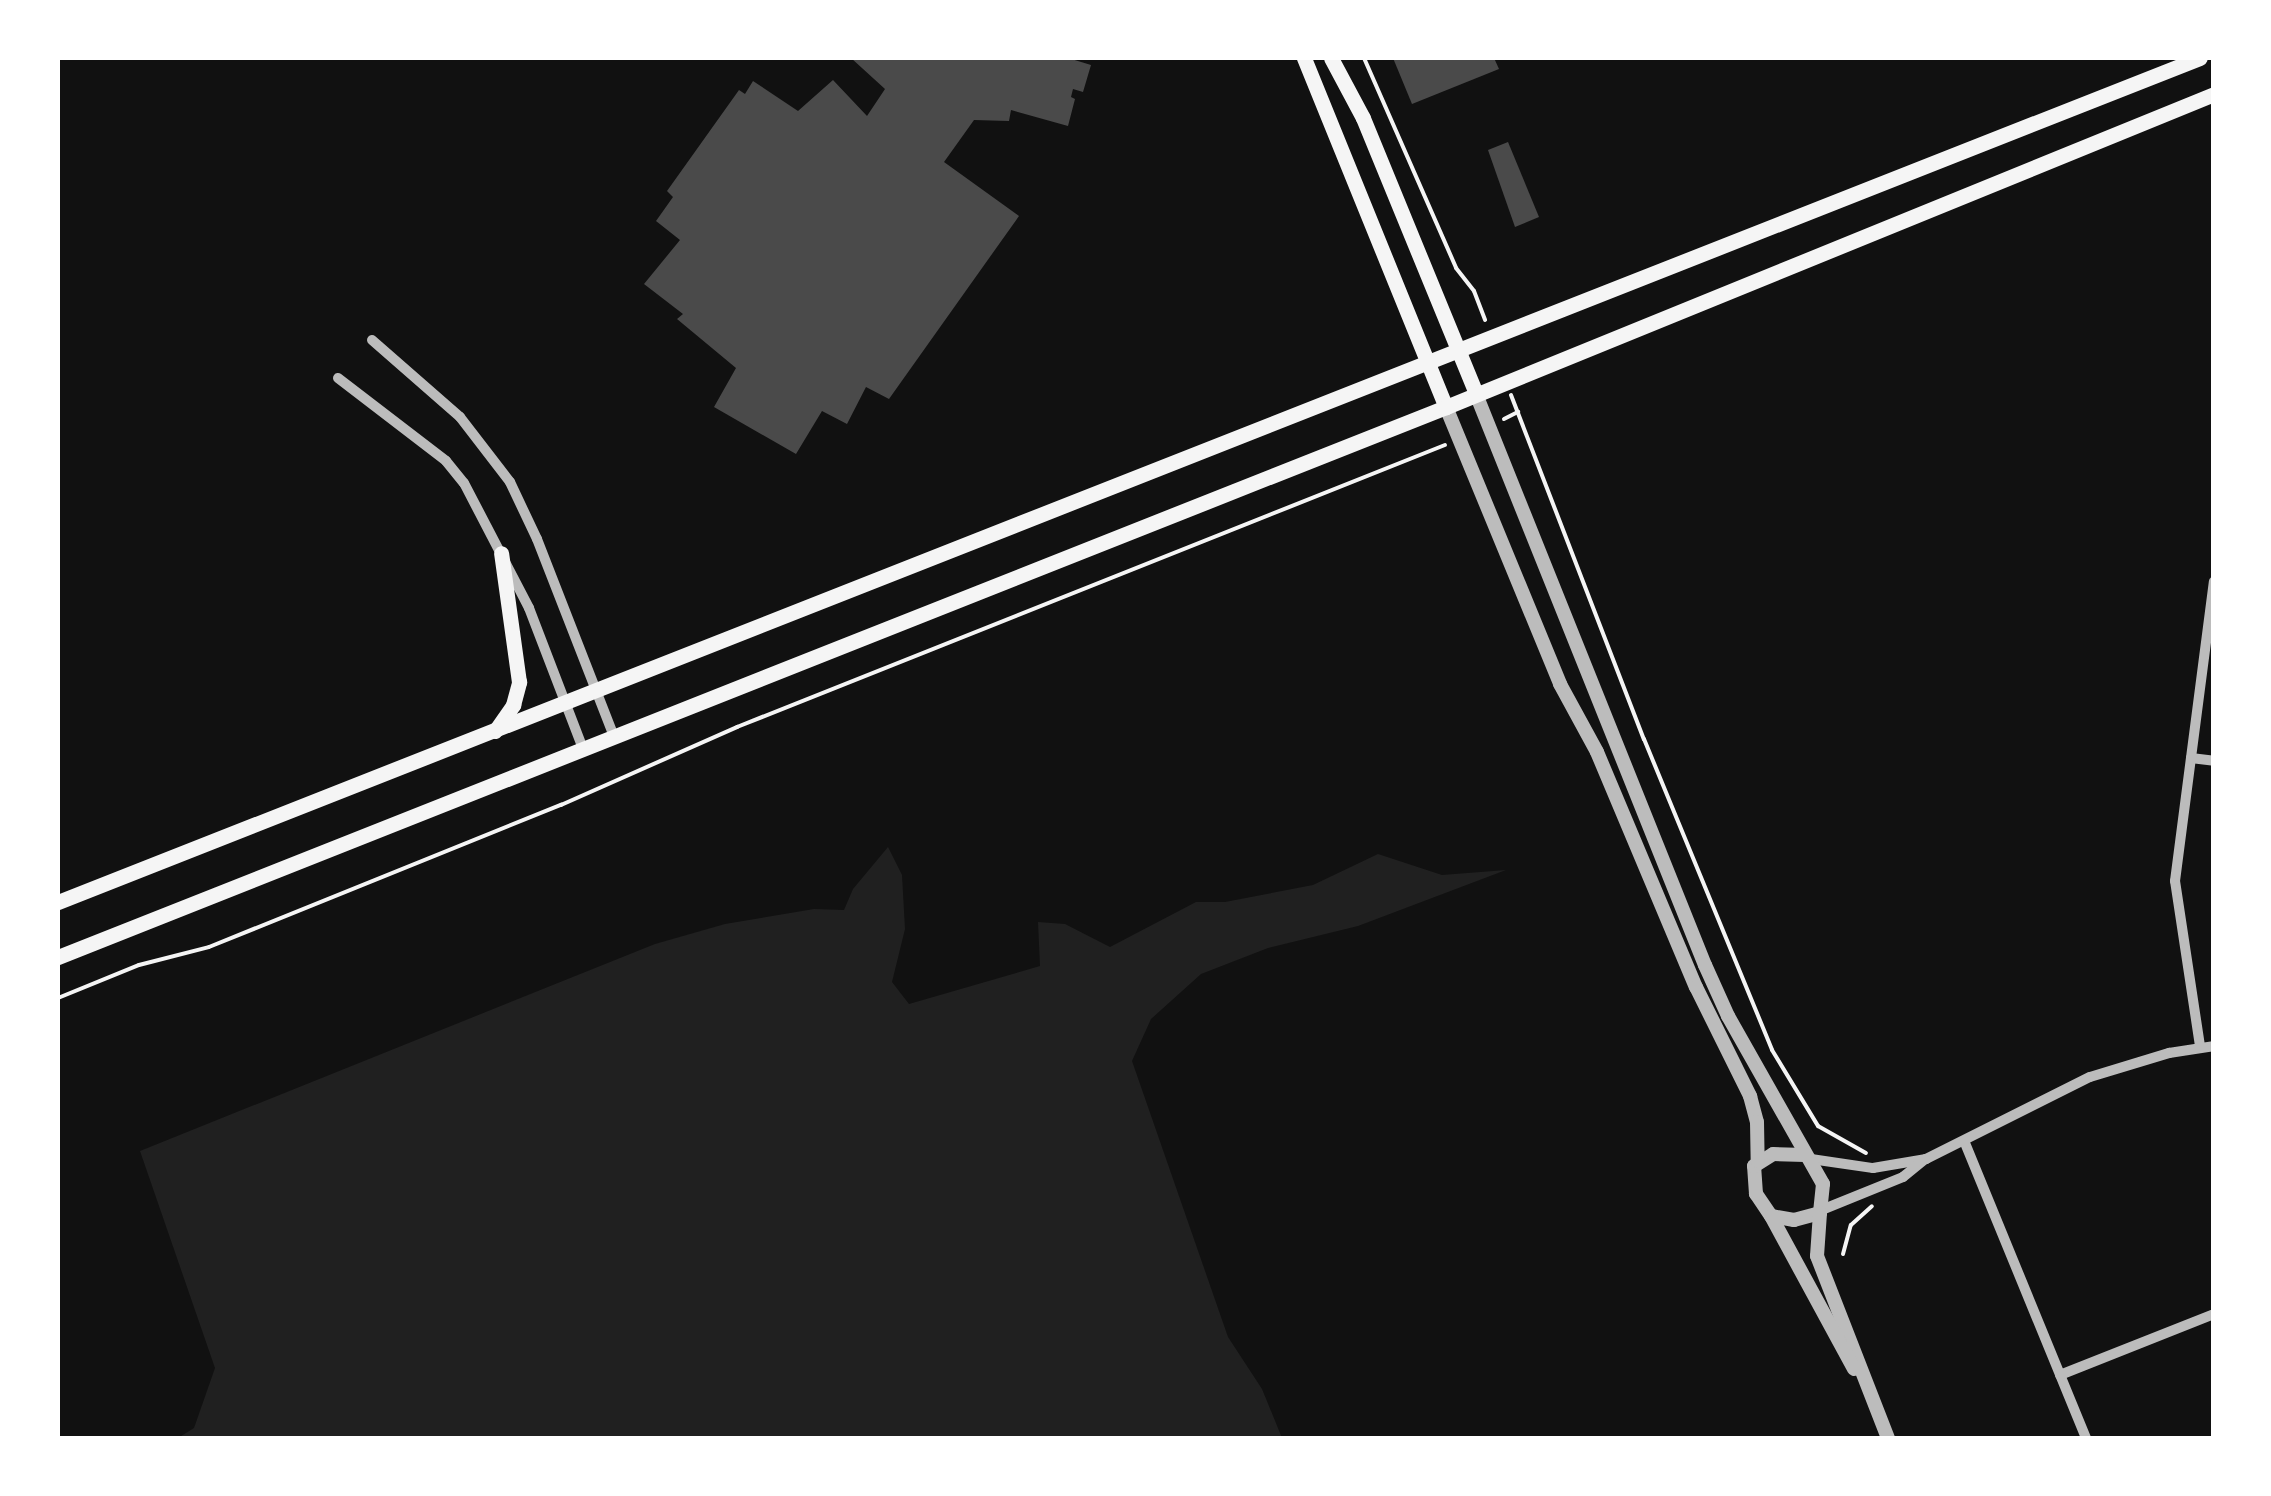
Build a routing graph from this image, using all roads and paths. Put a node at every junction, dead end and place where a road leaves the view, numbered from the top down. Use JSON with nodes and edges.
{"nodes":[{"id":1,"x":1304,"y":58,"type":"edge"},
{"id":2,"x":1331,"y":58,"type":"edge"},
{"id":3,"x":1364,"y":58,"type":"edge"},
{"id":4,"x":2200,"y":58,"type":"edge"},
{"id":5,"x":2214,"y":94,"type":"edge"},
{"id":6,"x":1490,"y":336,"type":"junction"},
{"id":7,"x":372,"y":340,"type":"dead end"},
{"id":8,"x":1458,"y":348,"type":"junction"},
{"id":9,"x":1428,"y":361,"type":"junction"},
{"id":10,"x":338,"y":378,"type":"dead end"},
{"id":11,"x":1506,"y":381,"type":"junction"},
{"id":12,"x":1476,"y":394,"type":"junction"},
{"id":13,"x":1446,"y":407,"type":"junction"},
{"id":14,"x":1518,"y":412,"type":"junction"},
{"id":15,"x":1488,"y":426,"type":"junction"},
{"id":16,"x":1460,"y":439,"type":"junction"},
{"id":17,"x":501,"y":553,"type":"junction"},
{"id":18,"x":2214,"y":582,"type":"edge"},
{"id":19,"x":597,"y":692,"type":"junction"},
{"id":20,"x":567,"y":703,"type":"junction"},
{"id":21,"x":495,"y":731,"type":"junction"},
{"id":22,"x":614,"y":737,"type":"junction"},
{"id":23,"x":583,"y":749,"type":"junction"},
{"id":24,"x":2191,"y":758,"type":"junction"},
{"id":25,"x":2214,"y":760,"type":"edge"},
{"id":26,"x":58,"y":902,"type":"edge"},
{"id":27,"x":58,"y":957,"type":"edge"},
{"id":28,"x":58,"y":998,"type":"edge"},
{"id":29,"x":2200,"y":1046,"type":"junction"},
{"id":30,"x":2214,"y":1046,"type":"edge"},
{"id":31,"x":1965,"y":1143,"type":"junction"},
{"id":32,"x":1808,"y":1157,"type":"junction"},
{"id":33,"x":1926,"y":1158,"type":"junction"},
{"id":34,"x":1758,"y":1161,"type":"junction"},
{"id":35,"x":1865,"y":1161,"type":"dead end"},
{"id":36,"x":1870,"y":1196,"type":"dead end"},
{"id":37,"x":1822,"y":1210,"type":"junction"},
{"id":38,"x":1771,"y":1216,"type":"junction"},
{"id":39,"x":1843,"y":1254,"type":"dead end"},
{"id":40,"x":2214,"y":1314,"type":"edge"},
{"id":41,"x":2060,"y":1375,"type":"junction"},
{"id":42,"x":1886,"y":1433,"type":"edge"},
{"id":43,"x":2086,"y":1438,"type":"edge"}],
"edges":[{"from":1,"to":9,"type":"main road"},
{"from":2,"to":8,"type":"main road"},
{"from":3,"to":6,"type":"path"},
{"from":4,"to":6,"type":"main road"},
{"from":5,"to":11,"type":"main road"},
{"from":6,"to":8,"type":"main road"},
{"from":7,"to":19,"type":"street"},
{"from":8,"to":9,"type":"main road"},
{"from":8,"to":12,"type":"main road"},
{"from":9,"to":13,"type":"main road"},
{"from":9,"to":19,"type":"main road"},
{"from":10,"to":17,"type":"street"},
{"from":11,"to":12,"type":"main road"},
{"from":11,"to":14,"type":"path"},
{"from":12,"to":13,"type":"main road"},
{"from":12,"to":15,"type":"street"},
{"from":13,"to":16,"type":"street"},
{"from":13,"to":22,"type":"main road"},
{"from":14,"to":15,"type":"path"},
{"from":14,"to":35,"type":"path"},
{"from":15,"to":32,"type":"street"},
{"from":16,"to":28,"type":"path"},
{"from":16,"to":34,"type":"street"},
{"from":17,"to":20,"type":"street"},
{"from":17,"to":21,"type":"main road"},
{"from":18,"to":24,"type":"street"},
{"from":19,"to":20,"type":"main road"},
{"from":19,"to":22,"type":"street"},
{"from":20,"to":21,"type":"main road"},
{"from":20,"to":23,"type":"street"},
{"from":21,"to":26,"type":"main road"},
{"from":22,"to":23,"type":"main road"},
{"from":23,"to":27,"type":"main road"},
{"from":24,"to":25,"type":"street"},
{"from":24,"to":29,"type":"street"},
{"from":29,"to":30,"type":"street"},
{"from":29,"to":31,"type":"street"},
{"from":31,"to":33,"type":"street"},
{"from":31,"to":41,"type":"street"},
{"from":32,"to":33,"type":"street"},
{"from":32,"to":34,"type":"street"},
{"from":32,"to":37,"type":"street"},
{"from":33,"to":37,"type":"street"},
{"from":34,"to":38,"type":"street"},
{"from":36,"to":39,"type":"path"},
{"from":37,"to":38,"type":"street"},
{"from":37,"to":42,"type":"street"},
{"from":38,"to":42,"type":"street"},
{"from":40,"to":41,"type":"street"},
{"from":41,"to":43,"type":"street"}]}
